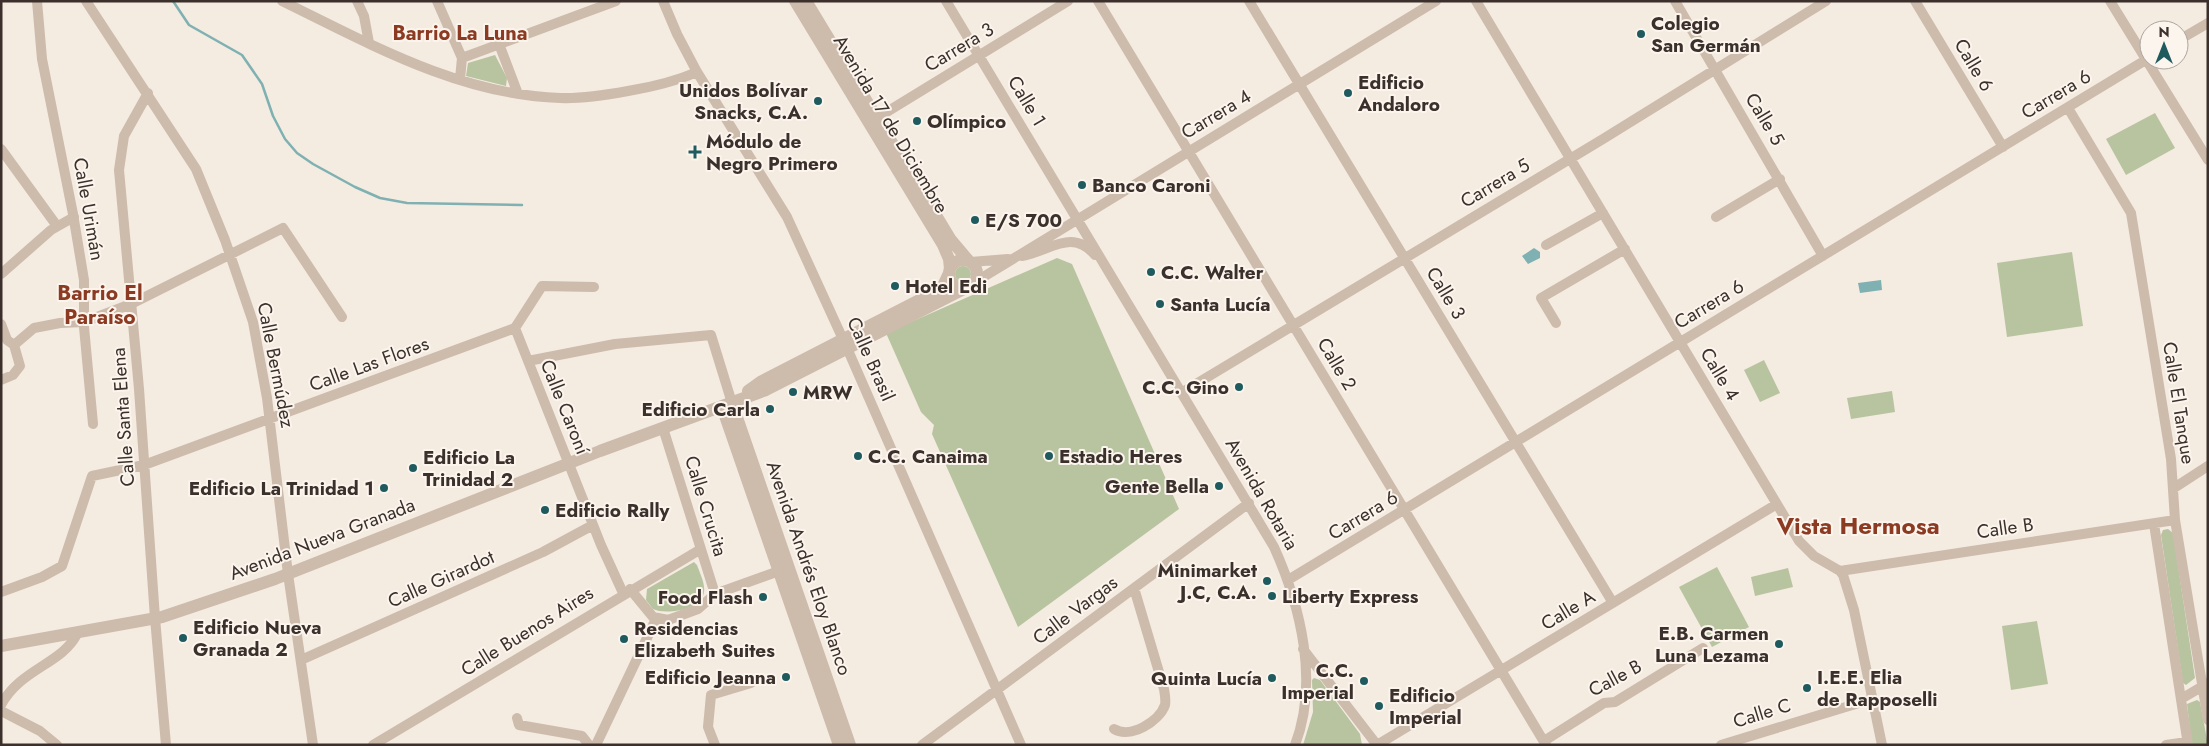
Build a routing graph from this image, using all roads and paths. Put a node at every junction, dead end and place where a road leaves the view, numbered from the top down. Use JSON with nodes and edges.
{"nodes":[{"id":1,"x":37,"y":1,"type":"edge"},
{"id":2,"x":86,"y":1,"type":"edge"},
{"id":3,"x":282,"y":1,"type":"edge"},
{"id":4,"x":357,"y":1,"type":"edge"},
{"id":5,"x":436,"y":1,"type":"edge"},
{"id":6,"x":616,"y":1,"type":"edge"},
{"id":7,"x":664,"y":1,"type":"edge"},
{"id":8,"x":795,"y":1,"type":"edge"},
{"id":9,"x":806,"y":1,"type":"edge"},
{"id":10,"x":946,"y":1,"type":"edge"},
{"id":11,"x":1068,"y":1,"type":"edge"},
{"id":12,"x":1098,"y":1,"type":"edge"},
{"id":13,"x":1249,"y":1,"type":"edge"},
{"id":14,"x":1436,"y":1,"type":"edge"},
{"id":15,"x":1476,"y":1,"type":"edge"},
{"id":16,"x":1675,"y":1,"type":"edge"},
{"id":17,"x":1826,"y":1,"type":"edge"},
{"id":18,"x":1915,"y":1,"type":"edge"},
{"id":19,"x":2110,"y":1,"type":"edge"},
{"id":20,"x":2208,"y":23,"type":"edge"},
{"id":21,"x":2189,"y":34,"type":"edge"},
{"id":22,"x":369,"y":43,"type":"junction"},
{"id":23,"x":499,"y":44,"type":"junction"},
{"id":24,"x":2139,"y":45,"type":"edge"},
{"id":25,"x":979,"y":56,"type":"junction"},
{"id":26,"x":462,"y":58,"type":"junction"},
{"id":27,"x":2139,"y":65,"type":"edge"},
{"id":28,"x":1715,"y":69,"type":"junction"},
{"id":29,"x":2155,"y":70,"type":"edge"},
{"id":30,"x":697,"y":72,"type":"junction"},
{"id":31,"x":460,"y":79,"type":"junction"},
{"id":32,"x":1300,"y":84,"type":"junction"},
{"id":33,"x":148,"y":93,"type":"junction"},
{"id":34,"x":518,"y":94,"type":"junction"},
{"id":35,"x":2068,"y":108,"type":"junction"},
{"id":36,"x":873,"y":120,"type":"junction"},
{"id":37,"x":2002,"y":147,"type":"junction"},
{"id":38,"x":1,"y":149,"type":"edge"},
{"id":39,"x":1188,"y":152,"type":"junction"},
{"id":40,"x":2206,"y":153,"type":"edge"},
{"id":41,"x":1570,"y":159,"type":"junction"},
{"id":42,"x":1780,"y":179,"type":"junction"},
{"id":43,"x":1603,"y":213,"type":"junction"},
{"id":44,"x":74,"y":217,"type":"junction"},
{"id":45,"x":1716,"y":217,"type":"dead end"},
{"id":46,"x":1078,"y":220,"type":"junction"},
{"id":47,"x":57,"y":226,"type":"junction"},
{"id":48,"x":1546,"y":245,"type":"dead end"},
{"id":49,"x":1625,"y":249,"type":"junction"},
{"id":50,"x":230,"y":255,"type":"junction"},
{"id":51,"x":1823,"y":256,"type":"junction"},
{"id":52,"x":1014,"y":257,"type":"junction"},
{"id":53,"x":1405,"y":258,"type":"junction"},
{"id":54,"x":970,"y":261,"type":"junction"},
{"id":55,"x":1103,"y":264,"type":"junction"},
{"id":56,"x":949,"y":271,"type":"junction"},
{"id":57,"x":1,"y":274,"type":"edge"},
{"id":58,"x":970,"y":285,"type":"junction"},
{"id":59,"x":594,"y":287,"type":"dead end"},
{"id":60,"x":131,"y":304,"type":"junction"},
{"id":61,"x":342,"y":317,"type":"dead end"},
{"id":62,"x":84,"y":322,"type":"junction"},
{"id":63,"x":1556,"y":323,"type":"dead end"},
{"id":64,"x":1,"y":324,"type":"edge"},
{"id":65,"x":1293,"y":326,"type":"junction"},
{"id":66,"x":515,"y":328,"type":"junction"},
{"id":67,"x":1680,"y":342,"type":"junction"},
{"id":68,"x":845,"y":344,"type":"junction"},
{"id":69,"x":14,"y":345,"type":"junction"},
{"id":70,"x":528,"y":361,"type":"junction"},
{"id":71,"x":1,"y":380,"type":"edge"},
{"id":72,"x":1181,"y":393,"type":"junction"},
{"id":73,"x":727,"y":405,"type":"junction"},
{"id":74,"x":270,"y":419,"type":"junction"},
{"id":75,"x":93,"y":424,"type":"dead end"},
{"id":76,"x":663,"y":428,"type":"junction"},
{"id":77,"x":1516,"y":443,"type":"junction"},
{"id":78,"x":568,"y":463,"type":"junction"},
{"id":79,"x":144,"y":465,"type":"junction"},
{"id":80,"x":2208,"y":466,"type":"edge"},
{"id":81,"x":2174,"y":488,"type":"junction"},
{"id":82,"x":1249,"y":503,"type":"junction"},
{"id":83,"x":1777,"y":504,"type":"junction"},
{"id":84,"x":1405,"y":510,"type":"junction"},
{"id":85,"x":2175,"y":520,"type":"junction"},
{"id":86,"x":2154,"y":524,"type":"junction"},
{"id":87,"x":593,"y":525,"type":"junction"},
{"id":88,"x":701,"y":548,"type":"junction"},
{"id":89,"x":1840,"y":571,"type":"junction"},
{"id":90,"x":779,"y":572,"type":"junction"},
{"id":91,"x":288,"y":574,"type":"junction"},
{"id":92,"x":1288,"y":580,"type":"junction"},
{"id":93,"x":1134,"y":588,"type":"junction"},
{"id":94,"x":626,"y":591,"type":"junction"},
{"id":95,"x":1,"y":592,"type":"edge"},
{"id":96,"x":715,"y":594,"type":"junction"},
{"id":97,"x":1613,"y":603,"type":"junction"},
{"id":98,"x":154,"y":618,"type":"junction"},
{"id":99,"x":656,"y":619,"type":"junction"},
{"id":100,"x":77,"y":634,"type":"junction"},
{"id":101,"x":1,"y":646,"type":"edge"},
{"id":102,"x":1704,"y":648,"type":"dead end"},
{"id":103,"x":1303,"y":649,"type":"junction"},
{"id":104,"x":301,"y":660,"type":"junction"},
{"id":105,"x":1502,"y":671,"type":"junction"},
{"id":106,"x":751,"y":683,"type":"dead end"},
{"id":107,"x":2205,"y":685,"type":"edge"},
{"id":108,"x":998,"y":690,"type":"junction"},
{"id":109,"x":1872,"y":699,"type":"junction"},
{"id":110,"x":2180,"y":699,"type":"junction"},
{"id":111,"x":1,"y":705,"type":"edge"},
{"id":112,"x":1,"y":711,"type":"edge"},
{"id":113,"x":517,"y":718,"type":"dead end"},
{"id":114,"x":2208,"y":720,"type":"edge"},
{"id":115,"x":1114,"y":730,"type":"dead end"},
{"id":116,"x":1545,"y":743,"type":"edge"},
{"id":117,"x":2187,"y":743,"type":"edge"},
{"id":118,"x":57,"y":745,"type":"edge"},
{"id":119,"x":166,"y":745,"type":"edge"},
{"id":120,"x":313,"y":745,"type":"edge"},
{"id":121,"x":373,"y":745,"type":"edge"},
{"id":122,"x":589,"y":745,"type":"edge"},
{"id":123,"x":596,"y":745,"type":"edge"},
{"id":124,"x":715,"y":745,"type":"edge"},
{"id":125,"x":839,"y":745,"type":"edge"},
{"id":126,"x":850,"y":745,"type":"edge"},
{"id":127,"x":922,"y":745,"type":"edge"},
{"id":128,"x":1021,"y":745,"type":"edge"},
{"id":129,"x":1294,"y":745,"type":"edge"},
{"id":130,"x":1377,"y":745,"type":"edge"},
{"id":131,"x":1721,"y":745,"type":"edge"},
{"id":132,"x":1882,"y":745,"type":"edge"},
{"id":133,"x":2166,"y":745,"type":"edge"}],
"edges":[{"from":1,"to":44,"type":"street","name":"Calle Urimán"},
{"from":2,"to":33,"type":"street","name":"Calle Bermúdez"},
{"from":3,"to":22,"type":"street"},
{"from":4,"to":22,"type":"street"},
{"from":5,"to":26,"type":"street"},
{"from":6,"to":23,"type":"street"},
{"from":7,"to":30,"type":"street","name":"Calle Brasil"},
{"from":8,"to":36,"type":"street","name":"Avenida 17 de Diciembre"},
{"from":9,"to":36,"type":"street","name":"Avenida 17 de Diciembre"},
{"from":10,"to":25,"type":"street","name":"Calle 1"},
{"from":11,"to":25,"type":"street","name":"Carrera 3"},
{"from":12,"to":39,"type":"street","name":"Calle 2"},
{"from":13,"to":32,"type":"street","name":"Calle 3"},
{"from":14,"to":32,"type":"street","name":"Carrera 4"},
{"from":15,"to":41,"type":"street","name":"Calle 4"},
{"from":16,"to":28,"type":"street","name":"Calle 5"},
{"from":17,"to":28,"type":"street","name":"Carrera 5"},
{"from":18,"to":37,"type":"street","name":"Calle 6"},
{"from":19,"to":24,"type":"street"},
{"from":20,"to":21,"type":"street"},
{"from":22,"to":31,"type":"street"},
{"from":23,"to":26,"type":"street"},
{"from":23,"to":34,"type":"street"},
{"from":25,"to":36,"type":"street","name":"Carrera 3"},
{"from":25,"to":46,"type":"street","name":"Calle 1"},
{"from":26,"to":31,"type":"street"},
{"from":27,"to":35,"type":"street","name":"Carrera 6"},
{"from":28,"to":41,"type":"street","name":"Carrera 5"},
{"from":28,"to":42,"type":"street","name":"Calle 5"},
{"from":29,"to":40,"type":"street"},
{"from":30,"to":34,"type":"street"},
{"from":30,"to":68,"type":"street","name":"Calle Brasil"},
{"from":31,"to":34,"type":"street"},
{"from":32,"to":39,"type":"street","name":"Carrera 4"},
{"from":32,"to":53,"type":"street","name":"Calle 3"},
{"from":33,"to":50,"type":"street","name":"Calle Bermúdez"},
{"from":33,"to":60,"type":"street","name":"Calle Santa Elena"},
{"from":35,"to":37,"type":"street","name":"Carrera 6"},
{"from":35,"to":81,"type":"street","name":"Calle El Tanque"},
{"from":36,"to":54,"type":"street","name":"Avenida 17 de Diciembre"},
{"from":36,"to":56,"type":"street","name":"Avenida 17 de Diciembre"},
{"from":37,"to":51,"type":"street","name":"Carrera 6"},
{"from":38,"to":47,"type":"street"},
{"from":39,"to":46,"type":"street","name":"Carrera 4"},
{"from":39,"to":65,"type":"street","name":"Calle 2"},
{"from":41,"to":43,"type":"street","name":"Calle 4"},
{"from":41,"to":53,"type":"street","name":"Carrera 5"},
{"from":42,"to":45,"type":"street"},
{"from":42,"to":51,"type":"street","name":"Calle 5"},
{"from":43,"to":48,"type":"street"},
{"from":43,"to":49,"type":"street","name":"Calle 4"},
{"from":44,"to":47,"type":"street"},
{"from":44,"to":62,"type":"street","name":"Calle Urimán"},
{"from":46,"to":52,"type":"street","name":"Carrera 4"},
{"from":46,"to":55,"type":"street","name":"Avenida Rotaria"},
{"from":47,"to":57,"type":"street"},
{"from":49,"to":63,"type":"street"},
{"from":49,"to":67,"type":"street","name":"Calle 4"},
{"from":50,"to":60,"type":"street"},
{"from":50,"to":61,"type":"street"},
{"from":50,"to":74,"type":"street","name":"Calle Bermúdez"},
{"from":51,"to":67,"type":"street","name":"Carrera 6"},
{"from":52,"to":54,"type":"street","name":"Carrera 4"},
{"from":52,"to":55,"type":"street","name":"Avenida Rotaria"},
{"from":52,"to":58,"type":"street","name":"Carrera 4"},
{"from":53,"to":65,"type":"street","name":"Carrera 5"},
{"from":53,"to":77,"type":"street","name":"Calle 3"},
{"from":54,"to":56,"type":"street"},
{"from":54,"to":58,"type":"street"},
{"from":55,"to":72,"type":"street","name":"Avenida Rotaria"},
{"from":56,"to":58,"type":"street"},
{"from":56,"to":68,"type":"street","name":"Avenida Nueva Granada"},
{"from":58,"to":68,"type":"street","name":"Avenida Nueva Granada"},
{"from":59,"to":66,"type":"street"},
{"from":60,"to":62,"type":"street"},
{"from":60,"to":79,"type":"street","name":"Calle Santa Elena"},
{"from":62,"to":69,"type":"street"},
{"from":62,"to":75,"type":"street","name":"Calle Urimán"},
{"from":64,"to":69,"type":"street"},
{"from":65,"to":72,"type":"street","name":"Carrera 5"},
{"from":65,"to":84,"type":"street","name":"Calle 2"},
{"from":66,"to":70,"type":"street","name":"Calle Caroní"},
{"from":66,"to":74,"type":"street","name":"Calle Las Flores"},
{"from":67,"to":77,"type":"street","name":"Carrera 6"},
{"from":67,"to":83,"type":"street","name":"Calle 4"},
{"from":68,"to":73,"type":"street","name":"Avenida Nueva Granada"},
{"from":68,"to":108,"type":"street","name":"Calle Brasil"},
{"from":69,"to":71,"type":"street"},
{"from":70,"to":73,"type":"street"},
{"from":70,"to":78,"type":"street","name":"Calle Caroní"},
{"from":72,"to":82,"type":"street","name":"Avenida Rotaria"},
{"from":73,"to":76,"type":"street","name":"Avenida Nueva Granada"},
{"from":73,"to":90,"type":"street","name":"Avenida Andrés Eloy Blanco"},
{"from":73,"to":126,"type":"street","name":"Avenida Andrés Eloy Blanco"},
{"from":74,"to":79,"type":"street","name":"Calle Las Flores"},
{"from":74,"to":91,"type":"street","name":"Calle Bermúdez"},
{"from":76,"to":78,"type":"street","name":"Avenida Nueva Granada"},
{"from":76,"to":88,"type":"street","name":"Calle Crucita"},
{"from":77,"to":84,"type":"street","name":"Carrera 6"},
{"from":77,"to":97,"type":"street","name":"Calle 3"},
{"from":78,"to":87,"type":"street","name":"Calle Caroní"},
{"from":78,"to":91,"type":"street","name":"Avenida Nueva Granada"},
{"from":79,"to":95,"type":"street","name":"Calle Las Flores"},
{"from":79,"to":98,"type":"street","name":"Calle Santa Elena"},
{"from":80,"to":81,"type":"street"},
{"from":81,"to":85,"type":"street","name":"Calle El Tanque"},
{"from":82,"to":92,"type":"street","name":"Avenida Rotaria"},
{"from":82,"to":93,"type":"street","name":"Calle Vargas"},
{"from":83,"to":89,"type":"street","name":"Calle 4"},
{"from":83,"to":97,"type":"street","name":"Calle A"},
{"from":84,"to":92,"type":"street","name":"Carrera 6"},
{"from":84,"to":105,"type":"street","name":"Calle 2"},
{"from":85,"to":86,"type":"street","name":"Calle B"},
{"from":85,"to":107,"type":"street","name":"Calle El Tanque"},
{"from":86,"to":89,"type":"street","name":"Calle B"},
{"from":86,"to":110,"type":"street"},
{"from":87,"to":94,"type":"street","name":"Calle Caroní"},
{"from":87,"to":104,"type":"street","name":"Calle Girardot"},
{"from":88,"to":94,"type":"street","name":"Calle Buenos Aires"},
{"from":88,"to":96,"type":"street","name":"Calle Crucita"},
{"from":89,"to":109,"type":"street"},
{"from":90,"to":96,"type":"street"},
{"from":90,"to":125,"type":"street","name":"Avenida Andrés Eloy Blanco"},
{"from":91,"to":98,"type":"street","name":"Avenida Nueva Granada"},
{"from":91,"to":104,"type":"street","name":"Calle Bermúdez"},
{"from":92,"to":103,"type":"street","name":"Avenida Rotaria"},
{"from":93,"to":108,"type":"street","name":"Calle Vargas"},
{"from":93,"to":115,"type":"street"},
{"from":94,"to":99,"type":"street","name":"Calle Caroní"},
{"from":94,"to":121,"type":"street","name":"Calle Buenos Aires"},
{"from":96,"to":99,"type":"street"},
{"from":97,"to":105,"type":"street","name":"Calle A"},
{"from":98,"to":100,"type":"street","name":"Avenida Nueva Granada"},
{"from":98,"to":119,"type":"street","name":"Calle Santa Elena"},
{"from":99,"to":123,"type":"street"},
{"from":100,"to":101,"type":"street","name":"Avenida Nueva Granada"},
{"from":100,"to":111,"type":"street"},
{"from":102,"to":116,"type":"street","name":"Calle B"},
{"from":103,"to":129,"type":"street"},
{"from":103,"to":130,"type":"street","name":"Avenida Rotaria"},
{"from":104,"to":120,"type":"street","name":"Calle Bermúdez"},
{"from":105,"to":116,"type":"street","name":"Calle 2"},
{"from":105,"to":130,"type":"street","name":"Calle A"},
{"from":106,"to":124,"type":"street"},
{"from":107,"to":110,"type":"street"},
{"from":107,"to":114,"type":"street","name":"Calle El Tanque"},
{"from":108,"to":127,"type":"street","name":"Calle Vargas"},
{"from":108,"to":128,"type":"street","name":"Calle Brasil"},
{"from":109,"to":131,"type":"street","name":"Calle C"},
{"from":109,"to":132,"type":"street"},
{"from":110,"to":117,"type":"street"},
{"from":112,"to":118,"type":"street"},
{"from":113,"to":122,"type":"street"},
{"from":117,"to":133,"type":"street"}]}
